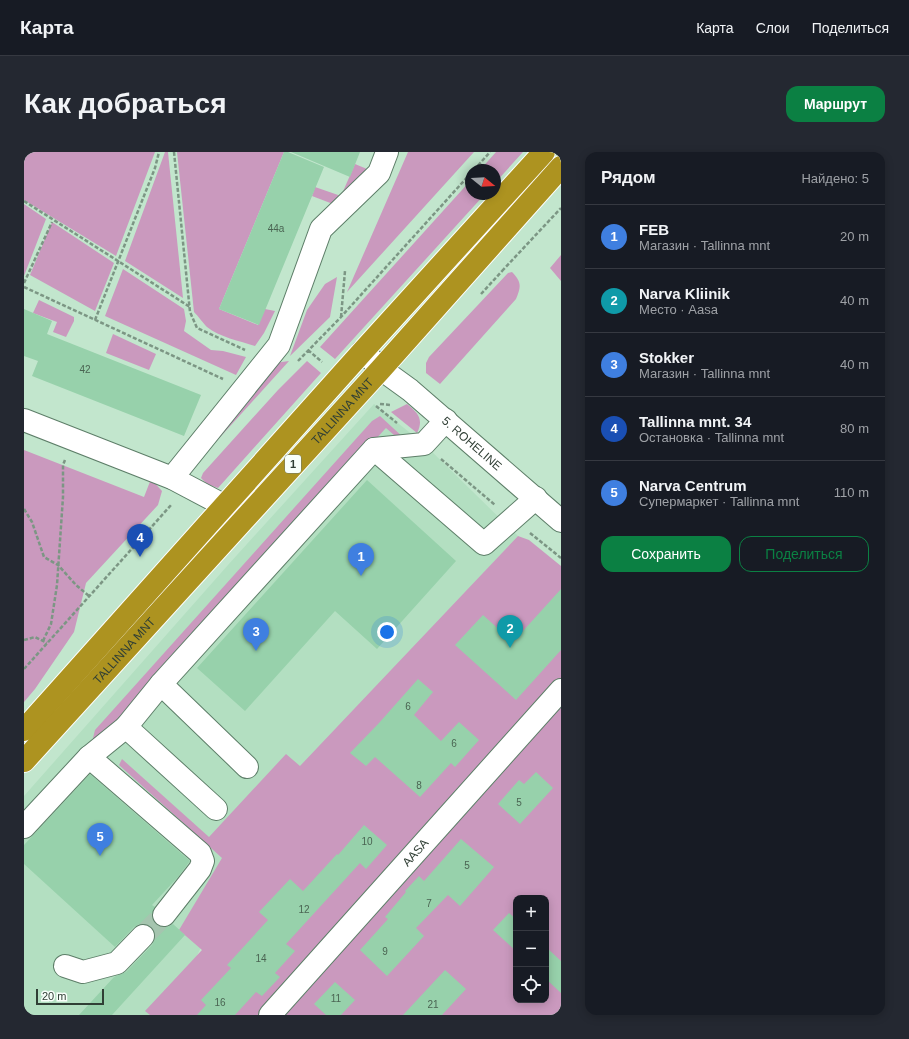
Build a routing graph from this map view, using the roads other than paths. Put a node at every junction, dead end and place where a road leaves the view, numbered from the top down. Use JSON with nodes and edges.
{"nodes":[{"id":1,"x":387,"y":152,"type":"edge"},
{"id":2,"x":544,"y":152,"type":"edge"},
{"id":3,"x":561,"y":167,"type":"edge"},
{"id":4,"x":363,"y":351,"type":"junction"},
{"id":5,"x":380,"y":368,"type":"junction"},
{"id":6,"x":24,"y":420,"type":"edge"},
{"id":7,"x":446,"y":420,"type":"junction"},
{"id":8,"x":374,"y":449,"type":"junction"},
{"id":9,"x":172,"y":478,"type":"junction"},
{"id":10,"x":536,"y":498,"type":"junction"},
{"id":11,"x":225,"y":506,"type":"junction"},
{"id":12,"x":242,"y":520,"type":"junction"},
{"id":13,"x":561,"y":521,"type":"edge"},
{"id":14,"x":161,"y":684,"type":"junction"},
{"id":15,"x":561,"y":690,"type":"edge"},
{"id":16,"x":126,"y":727,"type":"junction"},
{"id":17,"x":24,"y":730,"type":"edge"},
{"id":18,"x":89,"y":757,"type":"junction"},
{"id":19,"x":24,"y":760,"type":"edge"},
{"id":20,"x":247,"y":767,"type":"dead end"},
{"id":21,"x":216,"y":809,"type":"dead end"},
{"id":22,"x":24,"y":827,"type":"edge"},
{"id":23,"x":164,"y":915,"type":"tunnel mouth"},
{"id":24,"x":143,"y":936,"type":"tunnel mouth"},
{"id":25,"x":65,"y":966,"type":"dead end"},
{"id":26,"x":270,"y":1015,"type":"edge"}],
"edges":[{"from":1,"to":9,"type":"street"},
{"from":2,"to":4,"type":"highway","name":"TALLINNA MNT","number":"1"},
{"from":3,"to":5,"type":"highway","name":"TALLINNA MNT","number":"1"},
{"from":4,"to":5,"type":"street","name":"5. ROHELINE"},
{"from":4,"to":11,"type":"highway","name":"TALLINNA MNT","number":"1"},
{"from":5,"to":7,"type":"street","name":"5. ROHELINE"},
{"from":5,"to":12,"type":"highway","name":"TALLINNA MNT","number":"1"},
{"from":6,"to":9,"type":"street"},
{"from":7,"to":8,"type":"street"},
{"from":7,"to":10,"type":"street","name":"5. ROHELINE"},
{"from":8,"to":10,"type":"street"},
{"from":8,"to":14,"type":"street"},
{"from":9,"to":11,"type":"street"},
{"from":10,"to":13,"type":"street","name":"5. ROHELINE"},
{"from":11,"to":12,"type":"street"},
{"from":11,"to":17,"type":"highway","name":"TALLINNA MNT","number":"1"},
{"from":12,"to":19,"type":"highway","name":"TALLINNA MNT","number":"1"},
{"from":14,"to":16,"type":"street"},
{"from":14,"to":20,"type":"street"},
{"from":15,"to":26,"type":"street","name":"AASA"},
{"from":16,"to":18,"type":"street"},
{"from":16,"to":21,"type":"street"},
{"from":18,"to":22,"type":"street"},
{"from":18,"to":23,"type":"street"},
{"from":24,"to":25,"type":"street"}]}
